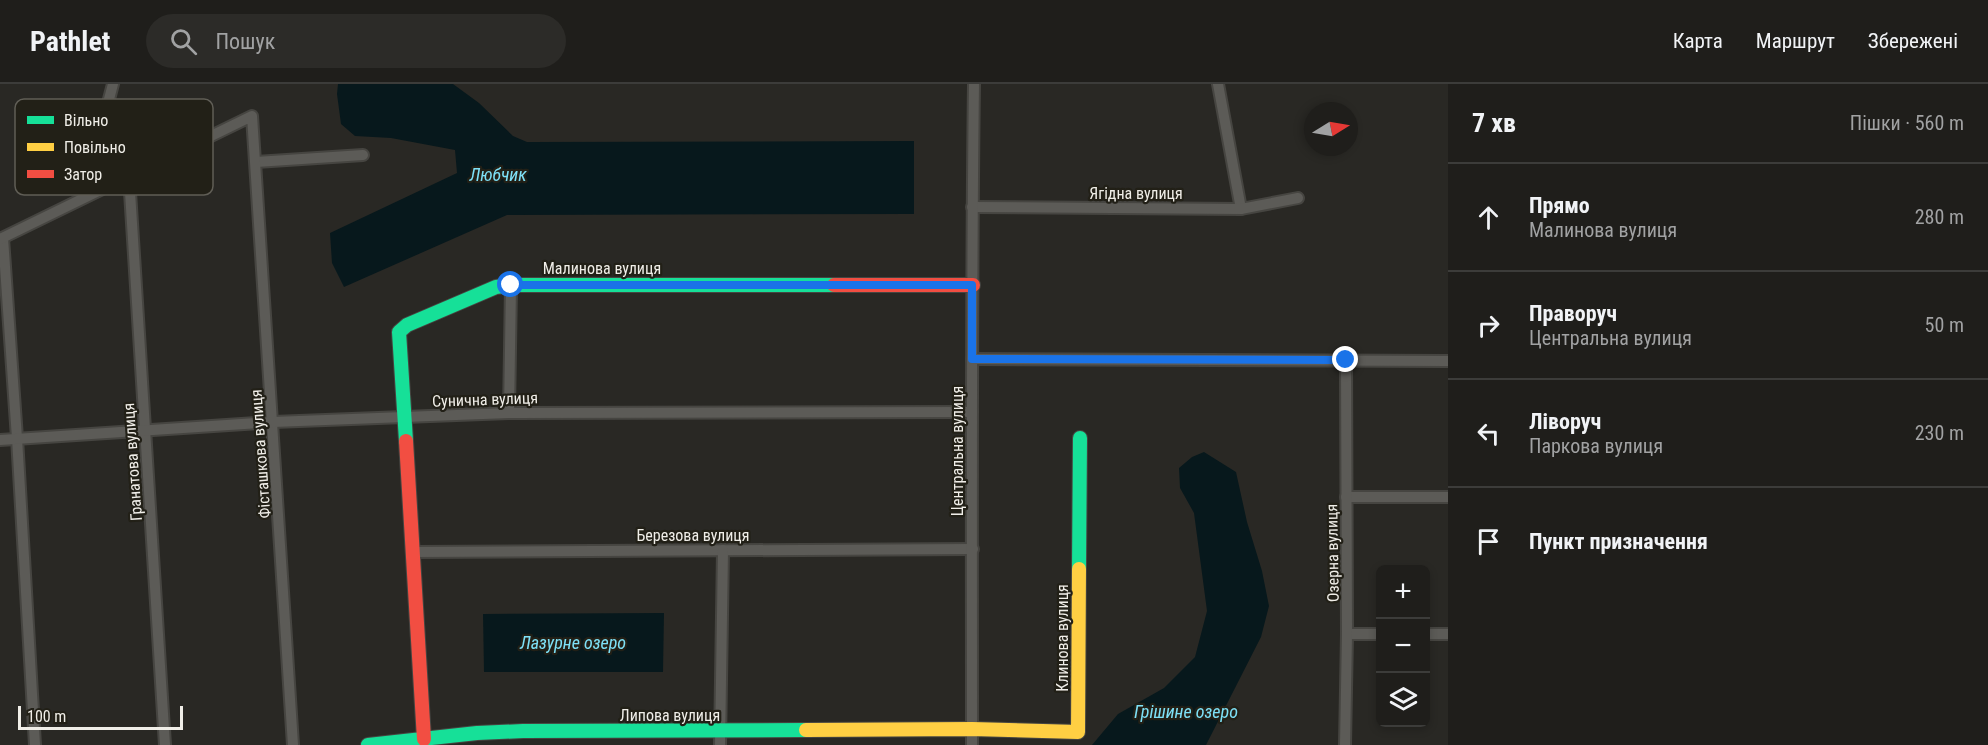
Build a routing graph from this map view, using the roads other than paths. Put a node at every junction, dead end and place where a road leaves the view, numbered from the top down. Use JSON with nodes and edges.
{"nodes":[{"id":1,"x":113,"y":84,"type":"edge"},
{"id":2,"x":974,"y":84,"type":"edge"},
{"id":3,"x":1218,"y":84,"type":"edge"},
{"id":4,"x":109,"y":99,"type":"edge"},
{"id":5,"x":213,"y":135,"type":"edge"},
{"id":6,"x":363,"y":155,"type":"dead end"},
{"id":7,"x":256,"y":162,"type":"junction"},
{"id":8,"x":83,"y":195,"type":"edge"},
{"id":9,"x":88,"y":195,"type":"edge"},
{"id":10,"x":130,"y":195,"type":"edge"},
{"id":11,"x":82,"y":198,"type":"junction"},
{"id":12,"x":1298,"y":198,"type":"dead end"},
{"id":13,"x":972,"y":207,"type":"junction"},
{"id":14,"x":1241,"y":208,"type":"junction"},
{"id":15,"x":1,"y":238,"type":"edge"},
{"id":16,"x":511,"y":285,"type":"junction"},
{"id":17,"x":972,"y":285,"type":"junction"},
{"id":18,"x":972,"y":359,"type":"junction"},
{"id":19,"x":1346,"y":360,"type":"junction"},
{"id":20,"x":1448,"y":362,"type":"edge"},
{"id":21,"x":972,"y":412,"type":"junction"},
{"id":22,"x":509,"y":413,"type":"junction"},
{"id":23,"x":406,"y":417,"type":"junction"},
{"id":24,"x":273,"y":422,"type":"junction"},
{"id":25,"x":146,"y":431,"type":"junction"},
{"id":26,"x":17,"y":438,"type":"junction"},
{"id":27,"x":1080,"y":438,"type":"dead end"},
{"id":28,"x":0,"y":440,"type":"edge"},
{"id":29,"x":1346,"y":497,"type":"junction"},
{"id":30,"x":1448,"y":497,"type":"edge"},
{"id":31,"x":973,"y":549,"type":"junction"},
{"id":32,"x":723,"y":550,"type":"junction"},
{"id":33,"x":412,"y":552,"type":"junction"},
{"id":34,"x":1347,"y":634,"type":"junction"},
{"id":35,"x":1376,"y":634,"type":"edge"},
{"id":36,"x":1430,"y":634,"type":"edge"},
{"id":37,"x":1448,"y":634,"type":"edge"},
{"id":38,"x":972,"y":729,"type":"junction"},
{"id":39,"x":720,"y":738,"type":"edge"},
{"id":40,"x":424,"y":739,"type":"junction"},
{"id":41,"x":36,"y":745,"type":"edge"},
{"id":42,"x":165,"y":745,"type":"edge"},
{"id":43,"x":293,"y":745,"type":"edge"},
{"id":44,"x":368,"y":745,"type":"edge"},
{"id":45,"x":972,"y":745,"type":"edge"},
{"id":46,"x":1345,"y":745,"type":"edge"}],
"edges":[{"from":1,"to":4,"type":"street"},
{"from":2,"to":13,"type":"street","name":"Центральна вулиця"},
{"from":3,"to":14,"type":"street"},
{"from":5,"to":7,"type":"street","name":"Фісташкова вулиця"},
{"from":6,"to":7,"type":"street"},
{"from":7,"to":24,"type":"street","name":"Фісташкова вулиця"},
{"from":8,"to":11,"type":"street"},
{"from":9,"to":11,"type":"street"},
{"from":10,"to":25,"type":"street","name":"Гранатова вулиця"},
{"from":11,"to":15,"type":"street"},
{"from":12,"to":14,"type":"street","name":"Ягідна вулиця"},
{"from":13,"to":14,"type":"street","name":"Ягідна вулиця"},
{"from":13,"to":17,"type":"street","name":"Центральна вулиця"},
{"from":15,"to":26,"type":"street"},
{"from":16,"to":17,"type":"street","name":"Малинова вулиця"},
{"from":16,"to":22,"type":"street"},
{"from":16,"to":23,"type":"street","name":"Малинова вулиця"},
{"from":17,"to":18,"type":"street","name":"Центральна вулиця"},
{"from":18,"to":19,"type":"street"},
{"from":18,"to":21,"type":"street","name":"Центральна вулиця"},
{"from":19,"to":20,"type":"street"},
{"from":19,"to":29,"type":"street","name":"Озерна вулиця"},
{"from":21,"to":22,"type":"street","name":"Сунична вулиця"},
{"from":21,"to":31,"type":"street","name":"Центральна вулиця"},
{"from":22,"to":23,"type":"street","name":"Сунична вулиця"},
{"from":23,"to":24,"type":"street","name":"Сунична вулиця"},
{"from":23,"to":33,"type":"street","name":"Малинова вулиця"},
{"from":24,"to":25,"type":"street","name":"Сунична вулиця"},
{"from":24,"to":43,"type":"street","name":"Фісташкова вулиця"},
{"from":25,"to":26,"type":"street","name":"Сунична вулиця"},
{"from":25,"to":42,"type":"street","name":"Гранатова вулиця"},
{"from":26,"to":28,"type":"street","name":"Сунична вулиця"},
{"from":26,"to":41,"type":"street"},
{"from":27,"to":38,"type":"street","name":"Клинова вулиця"},
{"from":29,"to":30,"type":"street"},
{"from":29,"to":34,"type":"street","name":"Озерна вулиця"},
{"from":31,"to":32,"type":"street","name":"Березова вулиця"},
{"from":31,"to":38,"type":"street","name":"Центральна вулиця"},
{"from":32,"to":33,"type":"street","name":"Березова вулиця"},
{"from":32,"to":39,"type":"street"},
{"from":33,"to":40,"type":"street","name":"Малинова вулиця"},
{"from":34,"to":35,"type":"street"},
{"from":34,"to":46,"type":"street","name":"Озерна вулиця"},
{"from":36,"to":37,"type":"street"},
{"from":38,"to":39,"type":"street","name":"Липова вулиця"},
{"from":38,"to":45,"type":"street","name":"Центральна вулиця"},
{"from":39,"to":40,"type":"street","name":"Липова вулиця"},
{"from":40,"to":44,"type":"street","name":"Липова вулиця"}]}
